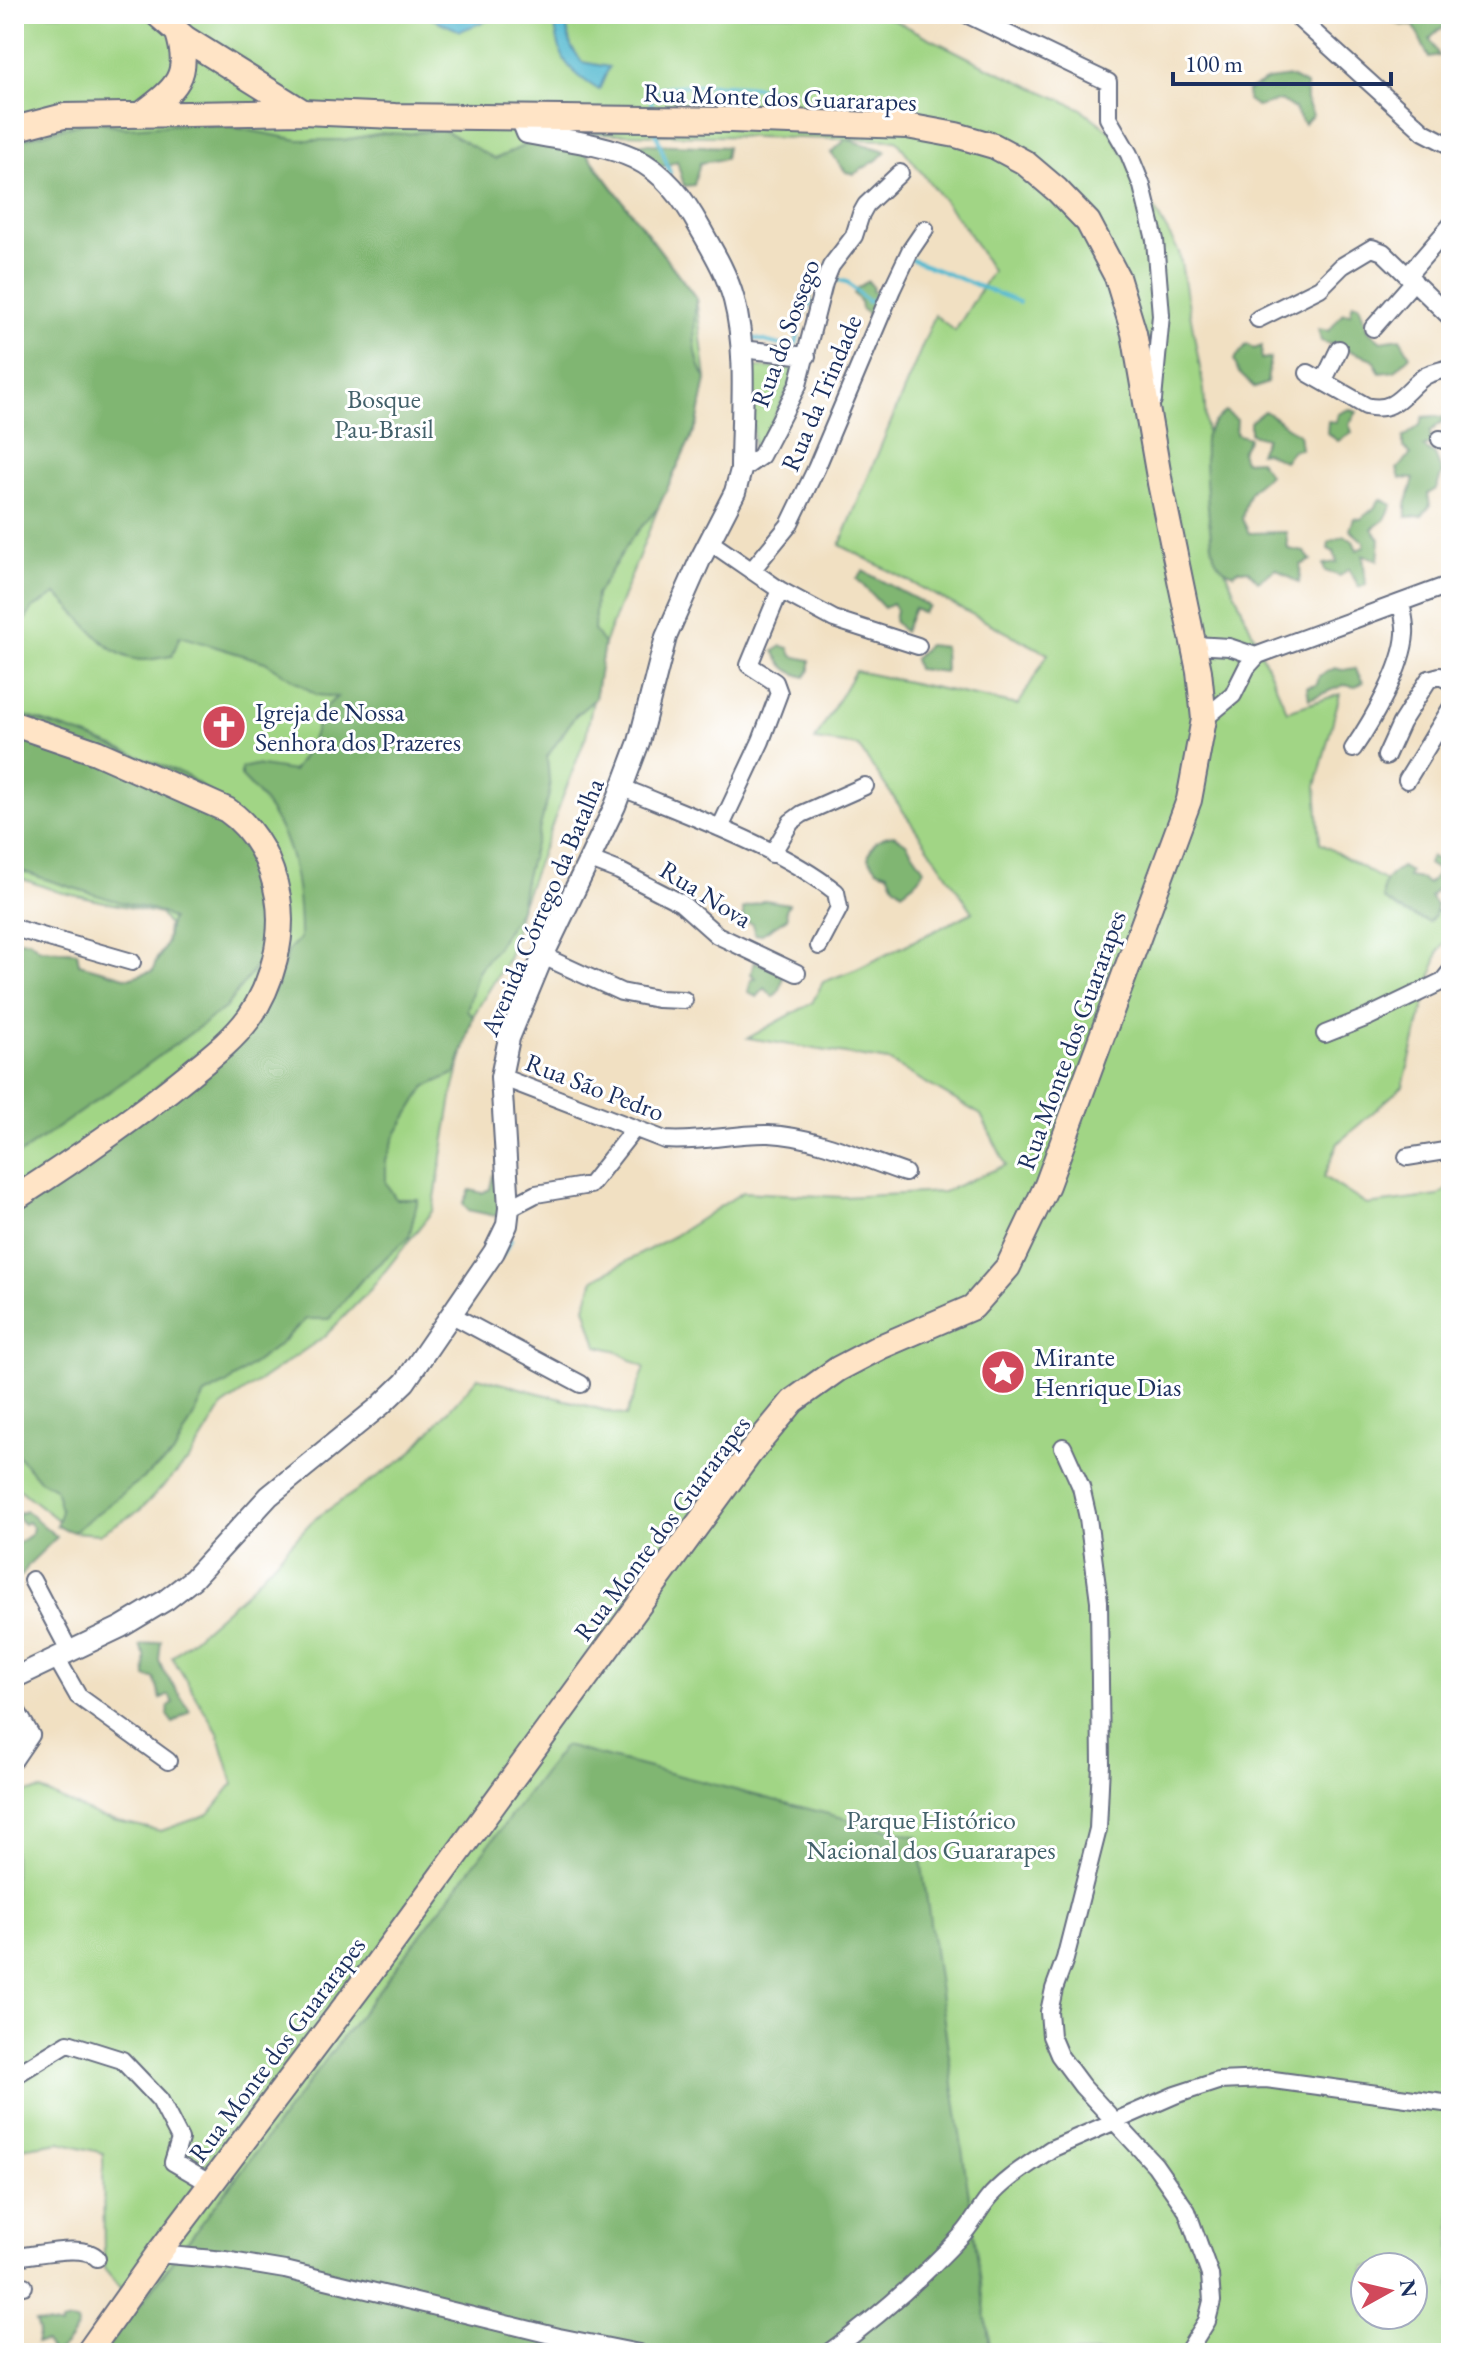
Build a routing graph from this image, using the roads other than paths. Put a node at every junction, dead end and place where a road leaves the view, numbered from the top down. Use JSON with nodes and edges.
{"nodes":[{"id":1,"x":157,"y":14,"type":"edge"},
{"id":2,"x":966,"y":14,"type":"edge"},
{"id":3,"x":1294,"y":14,"type":"edge"},
{"id":4,"x":178,"y":33,"type":"junction"},
{"id":5,"x":303,"y":112,"type":"junction"},
{"id":6,"x":142,"y":114,"type":"junction"},
{"id":7,"x":521,"y":118,"type":"junction"},
{"id":8,"x":14,"y":129,"type":"edge"},
{"id":9,"x":1451,"y":146,"type":"edge"},
{"id":10,"x":900,"y":173,"type":"dead end"},
{"id":11,"x":1451,"y":225,"type":"edge"},
{"id":12,"x":925,"y":229,"type":"dead end"},
{"id":13,"x":1411,"y":278,"type":"junction"},
{"id":14,"x":1451,"y":318,"type":"edge"},
{"id":15,"x":1258,"y":319,"type":"dead end"},
{"id":16,"x":1373,"y":328,"type":"dead end"},
{"id":17,"x":747,"y":349,"type":"junction"},
{"id":18,"x":1339,"y":349,"type":"dead end"},
{"id":19,"x":807,"y":356,"type":"junction"},
{"id":20,"x":1451,"y":367,"type":"edge"},
{"id":21,"x":1151,"y":421,"type":"junction"},
{"id":22,"x":741,"y":470,"type":"junction"},
{"id":23,"x":710,"y":542,"type":"junction"},
{"id":24,"x":752,"y":570,"type":"junction"},
{"id":25,"x":1451,"y":584,"type":"edge"},
{"id":26,"x":780,"y":590,"type":"junction"},
{"id":27,"x":1401,"y":603,"type":"junction"},
{"id":28,"x":1194,"y":645,"type":"junction"},
{"id":29,"x":918,"y":646,"type":"dead end"},
{"id":30,"x":1256,"y":656,"type":"junction"},
{"id":31,"x":1451,"y":682,"type":"edge"},
{"id":32,"x":1451,"y":708,"type":"edge"},
{"id":33,"x":1204,"y":719,"type":"junction"},
{"id":34,"x":14,"y":724,"type":"edge"},
{"id":35,"x":1353,"y":749,"type":"dead end"},
{"id":36,"x":1386,"y":756,"type":"dead end"},
{"id":37,"x":1407,"y":780,"type":"dead end"},
{"id":38,"x":865,"y":786,"type":"dead end"},
{"id":39,"x":623,"y":788,"type":"junction"},
{"id":40,"x":720,"y":828,"type":"junction"},
{"id":41,"x":772,"y":854,"type":"junction"},
{"id":42,"x":588,"y":859,"type":"junction"},
{"id":43,"x":14,"y":928,"type":"edge"},
{"id":44,"x":819,"y":946,"type":"dead end"},
{"id":45,"x":543,"y":956,"type":"junction"},
{"id":46,"x":132,"y":962,"type":"dead end"},
{"id":47,"x":1451,"y":971,"type":"edge"},
{"id":48,"x":797,"y":973,"type":"dead end"},
{"id":49,"x":684,"y":1000,"type":"dead end"},
{"id":50,"x":1325,"y":1034,"type":"dead end"},
{"id":51,"x":501,"y":1077,"type":"junction"},
{"id":52,"x":634,"y":1129,"type":"junction"},
{"id":53,"x":1451,"y":1150,"type":"edge"},
{"id":54,"x":1407,"y":1157,"type":"dead end"},
{"id":55,"x":905,"y":1173,"type":"dead end"},
{"id":56,"x":14,"y":1199,"type":"edge"},
{"id":57,"x":509,"y":1208,"type":"junction"},
{"id":58,"x":452,"y":1315,"type":"junction"},
{"id":59,"x":581,"y":1384,"type":"dead end"},
{"id":60,"x":1063,"y":1447,"type":"dead end"},
{"id":61,"x":32,"y":1580,"type":"dead end"},
{"id":62,"x":64,"y":1656,"type":"junction"},
{"id":63,"x":14,"y":1678,"type":"edge"},
{"id":64,"x":14,"y":1706,"type":"edge"},
{"id":65,"x":14,"y":1760,"type":"edge"},
{"id":66,"x":168,"y":1761,"type":"dead end"},
{"id":67,"x":14,"y":2076,"type":"edge"},
{"id":68,"x":1451,"y":2104,"type":"edge"},
{"id":69,"x":1112,"y":2121,"type":"junction"},
{"id":70,"x":211,"y":2184,"type":"junction"},
{"id":71,"x":158,"y":2254,"type":"junction"},
{"id":72,"x":14,"y":2257,"type":"edge"},
{"id":73,"x":97,"y":2258,"type":"dead end"},
{"id":74,"x":88,"y":2353,"type":"edge"},
{"id":75,"x":639,"y":2353,"type":"edge"},
{"id":76,"x":828,"y":2353,"type":"edge"},
{"id":77,"x":1187,"y":2353,"type":"edge"}],
"edges":[{"from":1,"to":4,"type":"main road"},
{"from":2,"to":21,"type":"street"},
{"from":3,"to":9,"type":"street"},
{"from":4,"to":5,"type":"main road"},
{"from":4,"to":6,"type":"main road"},
{"from":5,"to":6,"type":"main road","name":"Rua Monte dos Guararapes"},
{"from":5,"to":7,"type":"main road","name":"Rua Monte dos Guararapes"},
{"from":6,"to":8,"type":"main road","name":"Rua Monte dos Guararapes"},
{"from":7,"to":17,"type":"street","name":"Avenida Córrego da Batalha"},
{"from":7,"to":21,"type":"main road","name":"Rua Monte dos Guararapes"},
{"from":10,"to":19,"type":"street","name":"Rua do Sossego"},
{"from":11,"to":13,"type":"street"},
{"from":12,"to":24,"type":"street","name":"Rua da Trindade"},
{"from":13,"to":14,"type":"street"},
{"from":13,"to":15,"type":"street"},
{"from":13,"to":16,"type":"street"},
{"from":17,"to":19,"type":"street"},
{"from":17,"to":22,"type":"street","name":"Avenida Córrego da Batalha"},
{"from":18,"to":20,"type":"street"},
{"from":19,"to":22,"type":"street","name":"Rua do Sossego"},
{"from":21,"to":28,"type":"main road","name":"Rua Monte dos Guararapes"},
{"from":22,"to":23,"type":"street","name":"Avenida Córrego da Batalha"},
{"from":23,"to":24,"type":"street"},
{"from":23,"to":39,"type":"street","name":"Avenida Córrego da Batalha"},
{"from":24,"to":26,"type":"street"},
{"from":25,"to":27,"type":"street"},
{"from":26,"to":29,"type":"street"},
{"from":26,"to":40,"type":"street"},
{"from":27,"to":30,"type":"street"},
{"from":27,"to":35,"type":"street"},
{"from":28,"to":30,"type":"street"},
{"from":28,"to":33,"type":"main road","name":"Rua Monte dos Guararapes"},
{"from":30,"to":33,"type":"street"},
{"from":31,"to":36,"type":"street"},
{"from":32,"to":37,"type":"street"},
{"from":33,"to":70,"type":"main road","name":"Rua Monte dos Guararapes"},
{"from":34,"to":56,"type":"main road"},
{"from":38,"to":41,"type":"street"},
{"from":39,"to":40,"type":"street"},
{"from":39,"to":42,"type":"street","name":"Avenida Córrego da Batalha"},
{"from":40,"to":41,"type":"street"},
{"from":41,"to":44,"type":"street"},
{"from":42,"to":45,"type":"street","name":"Avenida Córrego da Batalha"},
{"from":42,"to":48,"type":"street","name":"Rua Nova"},
{"from":43,"to":46,"type":"street"},
{"from":45,"to":49,"type":"street"},
{"from":45,"to":51,"type":"street","name":"Avenida Córrego da Batalha"},
{"from":47,"to":50,"type":"street"},
{"from":51,"to":52,"type":"street","name":"Rua São Pedro"},
{"from":51,"to":57,"type":"street","name":"Avenida Córrego da Batalha"},
{"from":52,"to":55,"type":"street","name":"Rua São Pedro"},
{"from":52,"to":57,"type":"street"},
{"from":53,"to":54,"type":"street"},
{"from":57,"to":58,"type":"street","name":"Avenida Córrego da Batalha"},
{"from":58,"to":59,"type":"street"},
{"from":58,"to":62,"type":"street","name":"Avenida Córrego da Batalha"},
{"from":60,"to":69,"type":"street"},
{"from":61,"to":62,"type":"street"},
{"from":62,"to":63,"type":"street","name":"Avenida Córrego da Batalha"},
{"from":62,"to":66,"type":"street"},
{"from":64,"to":65,"type":"street"},
{"from":67,"to":70,"type":"street"},
{"from":68,"to":69,"type":"street"},
{"from":69,"to":76,"type":"street"},
{"from":69,"to":77,"type":"street"},
{"from":70,"to":71,"type":"main road","name":"Rua Monte dos Guararapes"},
{"from":71,"to":74,"type":"main road","name":"Rua Monte dos Guararapes"},
{"from":71,"to":75,"type":"street"},
{"from":72,"to":73,"type":"street"}]}
